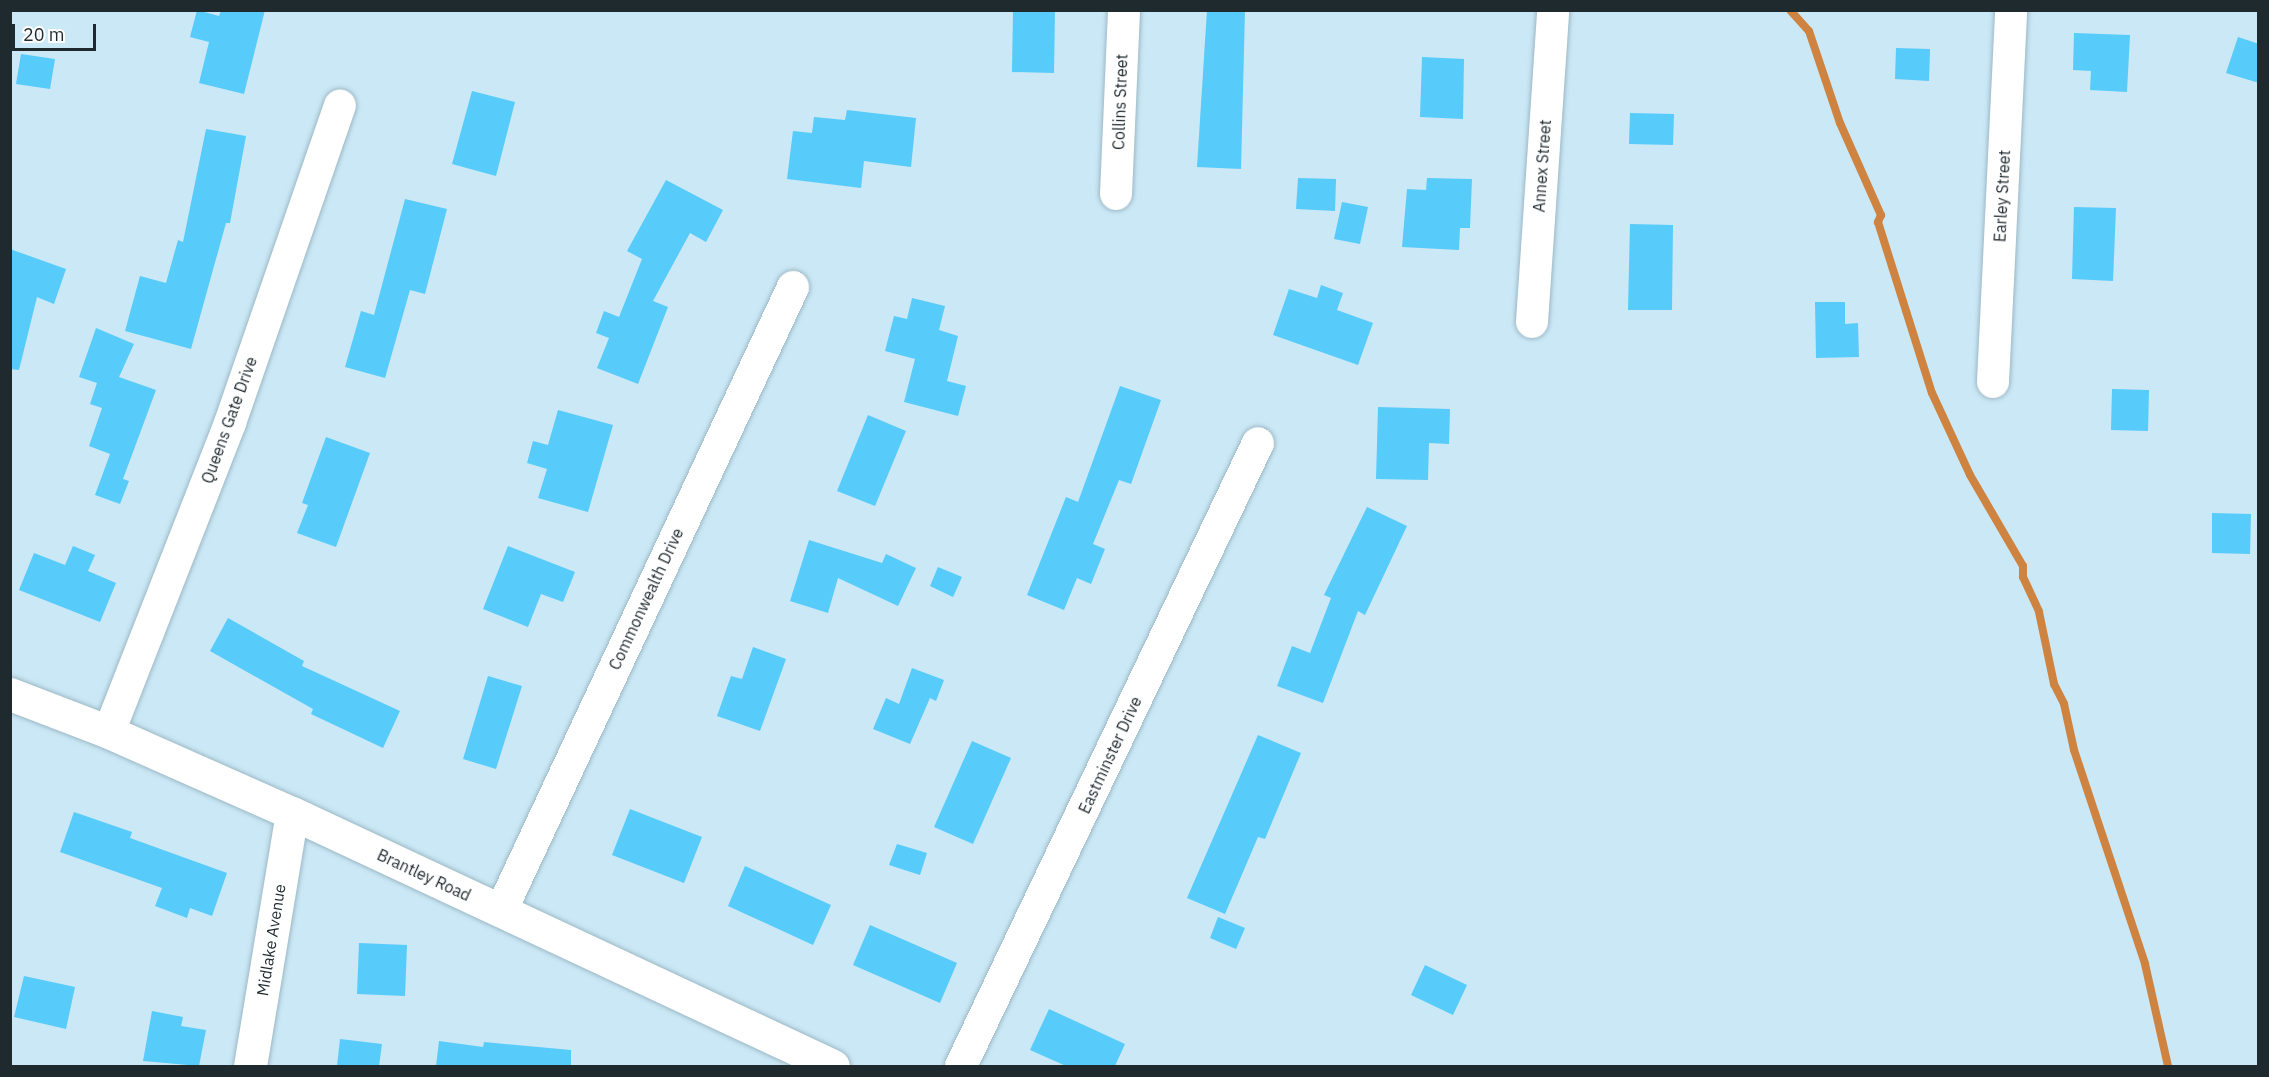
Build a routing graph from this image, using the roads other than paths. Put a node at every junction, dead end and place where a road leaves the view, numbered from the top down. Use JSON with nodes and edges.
{"nodes":[{"id":1,"x":1124,"y":10,"type":"edge"},
{"id":2,"x":1553,"y":10,"type":"edge"},
{"id":3,"x":2011,"y":10,"type":"edge"},
{"id":4,"x":340,"y":105,"type":"dead end"},
{"id":5,"x":1116,"y":194,"type":"dead end"},
{"id":6,"x":793,"y":287,"type":"dead end"},
{"id":7,"x":1532,"y":322,"type":"dead end"},
{"id":8,"x":1994,"y":382,"type":"dead end"},
{"id":9,"x":1258,"y":443,"type":"dead end"},
{"id":10,"x":10,"y":694,"type":"edge"},
{"id":11,"x":109,"y":732,"type":"junction"},
{"id":12,"x":292,"y":813,"type":"junction"},
{"id":13,"x":501,"y":911,"type":"junction"},
{"id":14,"x":250,"y":1066,"type":"edge"},
{"id":15,"x":833,"y":1066,"type":"edge"},
{"id":16,"x":961,"y":1066,"type":"edge"}],
"edges":[{"from":1,"to":5,"type":"street","name":"Collins Street"},
{"from":2,"to":7,"type":"street","name":"Annex Street"},
{"from":3,"to":8,"type":"street","name":"Earley Street"},
{"from":4,"to":11,"type":"street","name":"Queens Gate Drive"},
{"from":6,"to":13,"type":"street","name":"Commonwealth Drive"},
{"from":9,"to":16,"type":"street","name":"Eastminster Drive"},
{"from":10,"to":11,"type":"street","name":"Brantley Road"},
{"from":11,"to":12,"type":"street","name":"Brantley Road"},
{"from":12,"to":13,"type":"street","name":"Brantley Road"},
{"from":12,"to":14,"type":"street","name":"Midlake Avenue"},
{"from":13,"to":15,"type":"street","name":"Brantley Road"}]}
